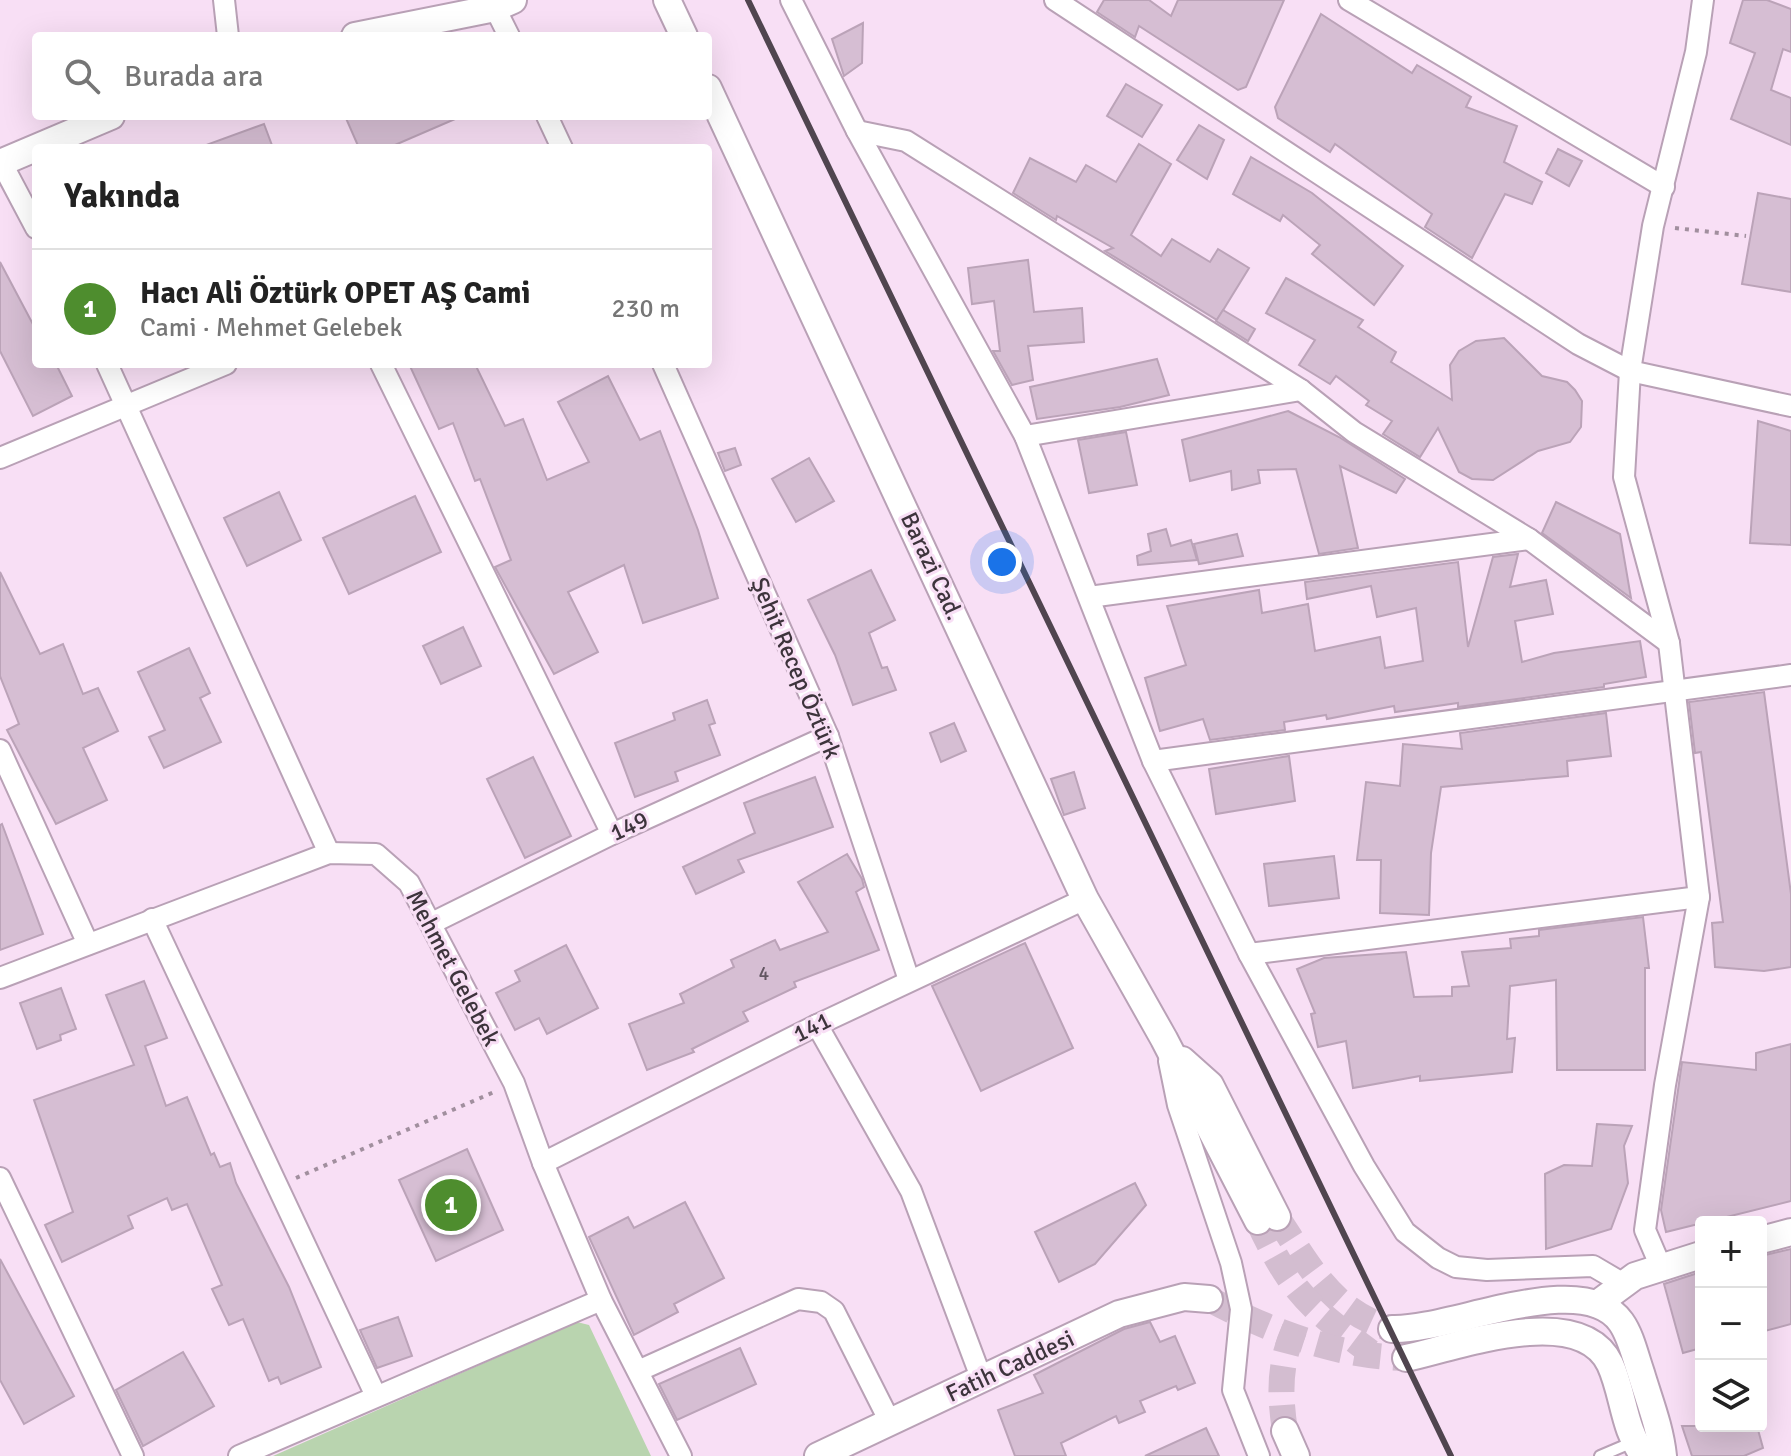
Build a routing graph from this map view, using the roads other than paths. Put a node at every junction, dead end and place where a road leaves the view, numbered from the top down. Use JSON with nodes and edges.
{"nodes":[{"id":1,"x":224,"y":0,"type":"edge"},
{"id":2,"x":667,"y":0,"type":"edge"},
{"id":3,"x":791,"y":0,"type":"edge"},
{"id":4,"x":1055,"y":0,"type":"edge"},
{"id":5,"x":1349,"y":0,"type":"edge"},
{"id":6,"x":1703,"y":0,"type":"edge"},
{"id":7,"x":504,"y":4,"type":"edge"},
{"id":8,"x":228,"y":32,"type":"edge"},
{"id":9,"x":374,"y":32,"type":"edge"},
{"id":10,"x":508,"y":32,"type":"edge"},
{"id":11,"x":682,"y":32,"type":"edge"},
{"id":12,"x":712,"y":97,"type":"edge"},
{"id":13,"x":101,"y":120,"type":"edge"},
{"id":14,"x":549,"y":120,"type":"edge"},
{"id":15,"x":857,"y":131,"type":"junction"},
{"id":16,"x":43,"y":144,"type":"edge"},
{"id":17,"x":560,"y":144,"type":"edge"},
{"id":18,"x":32,"y":149,"type":"edge"},
{"id":19,"x":0,"y":162,"type":"edge"},
{"id":20,"x":1664,"y":187,"type":"junction"},
{"id":21,"x":32,"y":221,"type":"edge"},
{"id":22,"x":109,"y":368,"type":"edge"},
{"id":23,"x":216,"y":368,"type":"edge"},
{"id":24,"x":383,"y":368,"type":"edge"},
{"id":25,"x":665,"y":368,"type":"edge"},
{"id":26,"x":1630,"y":371,"type":"junction"},
{"id":27,"x":1301,"y":390,"type":"junction"},
{"id":28,"x":125,"y":403,"type":"junction"},
{"id":29,"x":1791,"y":406,"type":"edge"},
{"id":30,"x":1025,"y":436,"type":"junction"},
{"id":31,"x":0,"y":458,"type":"edge"},
{"id":32,"x":1529,"y":539,"type":"junction"},
{"id":33,"x":1089,"y":597,"type":"junction"},
{"id":34,"x":1669,"y":643,"type":"junction"},
{"id":35,"x":1791,"y":675,"type":"edge"},
{"id":36,"x":1674,"y":692,"type":"junction"},
{"id":37,"x":828,"y":736,"type":"junction"},
{"id":38,"x":0,"y":750,"type":"edge"},
{"id":39,"x":1153,"y":761,"type":"junction"},
{"id":40,"x":612,"y":834,"type":"junction"},
{"id":41,"x":329,"y":853,"type":"junction"},
{"id":42,"x":1699,"y":897,"type":"junction"},
{"id":43,"x":1085,"y":899,"type":"junction"},
{"id":44,"x":152,"y":919,"type":"junction"},
{"id":45,"x":432,"y":923,"type":"junction"},
{"id":46,"x":88,"y":944,"type":"junction"},
{"id":47,"x":1249,"y":954,"type":"junction"},
{"id":48,"x":0,"y":978,"type":"edge"},
{"id":49,"x":909,"y":980,"type":"junction"},
{"id":50,"x":817,"y":1025,"type":"junction"},
{"id":51,"x":1164,"y":1039,"type":"junction"},
{"id":52,"x":543,"y":1163,"type":"junction"},
{"id":53,"x":0,"y":1178,"type":"edge"},
{"id":54,"x":1268,"y":1219,"type":"tunnel mouth"},
{"id":55,"x":1791,"y":1232,"type":"edge"},
{"id":56,"x":1767,"y":1238,"type":"edge"},
{"id":57,"x":1695,"y":1256,"type":"edge"},
{"id":58,"x":1660,"y":1265,"type":"junction"},
{"id":59,"x":1622,"y":1283,"type":"junction"},
{"id":60,"x":1209,"y":1299,"type":"tunnel mouth"},
{"id":61,"x":601,"y":1300,"type":"junction"},
{"id":62,"x":1597,"y":1304,"type":"junction"},
{"id":63,"x":1392,"y":1329,"type":"tunnel mouth"},
{"id":64,"x":1406,"y":1358,"type":"tunnel mouth"},
{"id":65,"x":638,"y":1371,"type":"junction"},
{"id":66,"x":982,"y":1380,"type":"junction"},
{"id":67,"x":376,"y":1396,"type":"junction"},
{"id":68,"x":890,"y":1422,"type":"junction"},
{"id":69,"x":1285,"y":1431,"type":"tunnel mouth"},
{"id":70,"x":1638,"y":1449,"type":"edge"},
{"id":71,"x":133,"y":1456,"type":"edge"},
{"id":72,"x":239,"y":1456,"type":"edge"},
{"id":73,"x":681,"y":1456,"type":"edge"},
{"id":74,"x":818,"y":1456,"type":"edge"},
{"id":75,"x":1259,"y":1456,"type":"edge"},
{"id":76,"x":1296,"y":1456,"type":"edge"},
{"id":77,"x":1600,"y":1456,"type":"edge"},
{"id":78,"x":1663,"y":1456,"type":"edge"}],
"edges":[{"from":1,"to":8,"type":"street"},
{"from":2,"to":11,"type":"street"},
{"from":3,"to":15,"type":"street"},
{"from":4,"to":26,"type":"street"},
{"from":5,"to":20,"type":"street"},
{"from":6,"to":20,"type":"street"},
{"from":7,"to":9,"type":"street"},
{"from":7,"to":10,"type":"street"},
{"from":12,"to":43,"type":"street","name":"Barazi Cad."},
{"from":13,"to":16,"type":"street"},
{"from":14,"to":17,"type":"street"},
{"from":15,"to":27,"type":"street"},
{"from":15,"to":30,"type":"street"},
{"from":18,"to":19,"type":"street"},
{"from":19,"to":21,"type":"street"},
{"from":20,"to":26,"type":"street"},
{"from":22,"to":28,"type":"street"},
{"from":23,"to":28,"type":"street"},
{"from":24,"to":40,"type":"street"},
{"from":25,"to":37,"type":"street","name":"Şehit Recep Öztürk"},
{"from":26,"to":29,"type":"street"},
{"from":26,"to":34,"type":"street"},
{"from":27,"to":30,"type":"street"},
{"from":27,"to":32,"type":"street"},
{"from":28,"to":31,"type":"street"},
{"from":28,"to":41,"type":"street"},
{"from":30,"to":33,"type":"street"},
{"from":32,"to":33,"type":"street"},
{"from":32,"to":34,"type":"street"},
{"from":33,"to":39,"type":"street"},
{"from":34,"to":36,"type":"street"},
{"from":35,"to":36,"type":"street"},
{"from":36,"to":39,"type":"street"},
{"from":36,"to":42,"type":"street"},
{"from":37,"to":40,"type":"street","name":"149"},
{"from":37,"to":49,"type":"street","name":"Şehit Recep Öztürk"},
{"from":38,"to":46,"type":"street"},
{"from":39,"to":47,"type":"street"},
{"from":40,"to":45,"type":"street","name":"149"},
{"from":41,"to":44,"type":"street","name":"Mehmet Gelebek"},
{"from":41,"to":45,"type":"street","name":"Mehmet Gelebek"},
{"from":42,"to":47,"type":"street"},
{"from":42,"to":58,"type":"street"},
{"from":43,"to":49,"type":"street","name":"141"},
{"from":43,"to":51,"type":"street","name":"Barazi Cad."},
{"from":44,"to":46,"type":"street","name":"Mehmet Gelebek"},
{"from":44,"to":67,"type":"street"},
{"from":45,"to":52,"type":"street","name":"Mehmet Gelebek"},
{"from":46,"to":48,"type":"street","name":"Mehmet Gelebek"},
{"from":47,"to":59,"type":"street"},
{"from":49,"to":50,"type":"street","name":"141"},
{"from":50,"to":52,"type":"street","name":"141"},
{"from":50,"to":66,"type":"street"},
{"from":51,"to":54,"type":"street","name":"Barazi Cad."},
{"from":51,"to":75,"type":"street"},
{"from":52,"to":61,"type":"street","name":"Mehmet Gelebek"},
{"from":53,"to":71,"type":"street"},
{"from":55,"to":56,"type":"street"},
{"from":57,"to":58,"type":"street"},
{"from":58,"to":59,"type":"street"},
{"from":59,"to":62,"type":"street"},
{"from":60,"to":66,"type":"street","name":"Fatih Caddesi"},
{"from":61,"to":65,"type":"street","name":"Mehmet Gelebek"},
{"from":61,"to":67,"type":"street"},
{"from":62,"to":63,"type":"street"},
{"from":62,"to":78,"type":"street"},
{"from":64,"to":70,"type":"street"},
{"from":65,"to":68,"type":"street"},
{"from":65,"to":73,"type":"street","name":"Mehmet Gelebek"},
{"from":66,"to":68,"type":"street","name":"Fatih Caddesi"},
{"from":67,"to":72,"type":"street"},
{"from":68,"to":74,"type":"street","name":"Fatih Caddesi"},
{"from":69,"to":76,"type":"street"},
{"from":70,"to":77,"type":"lane"}]}
